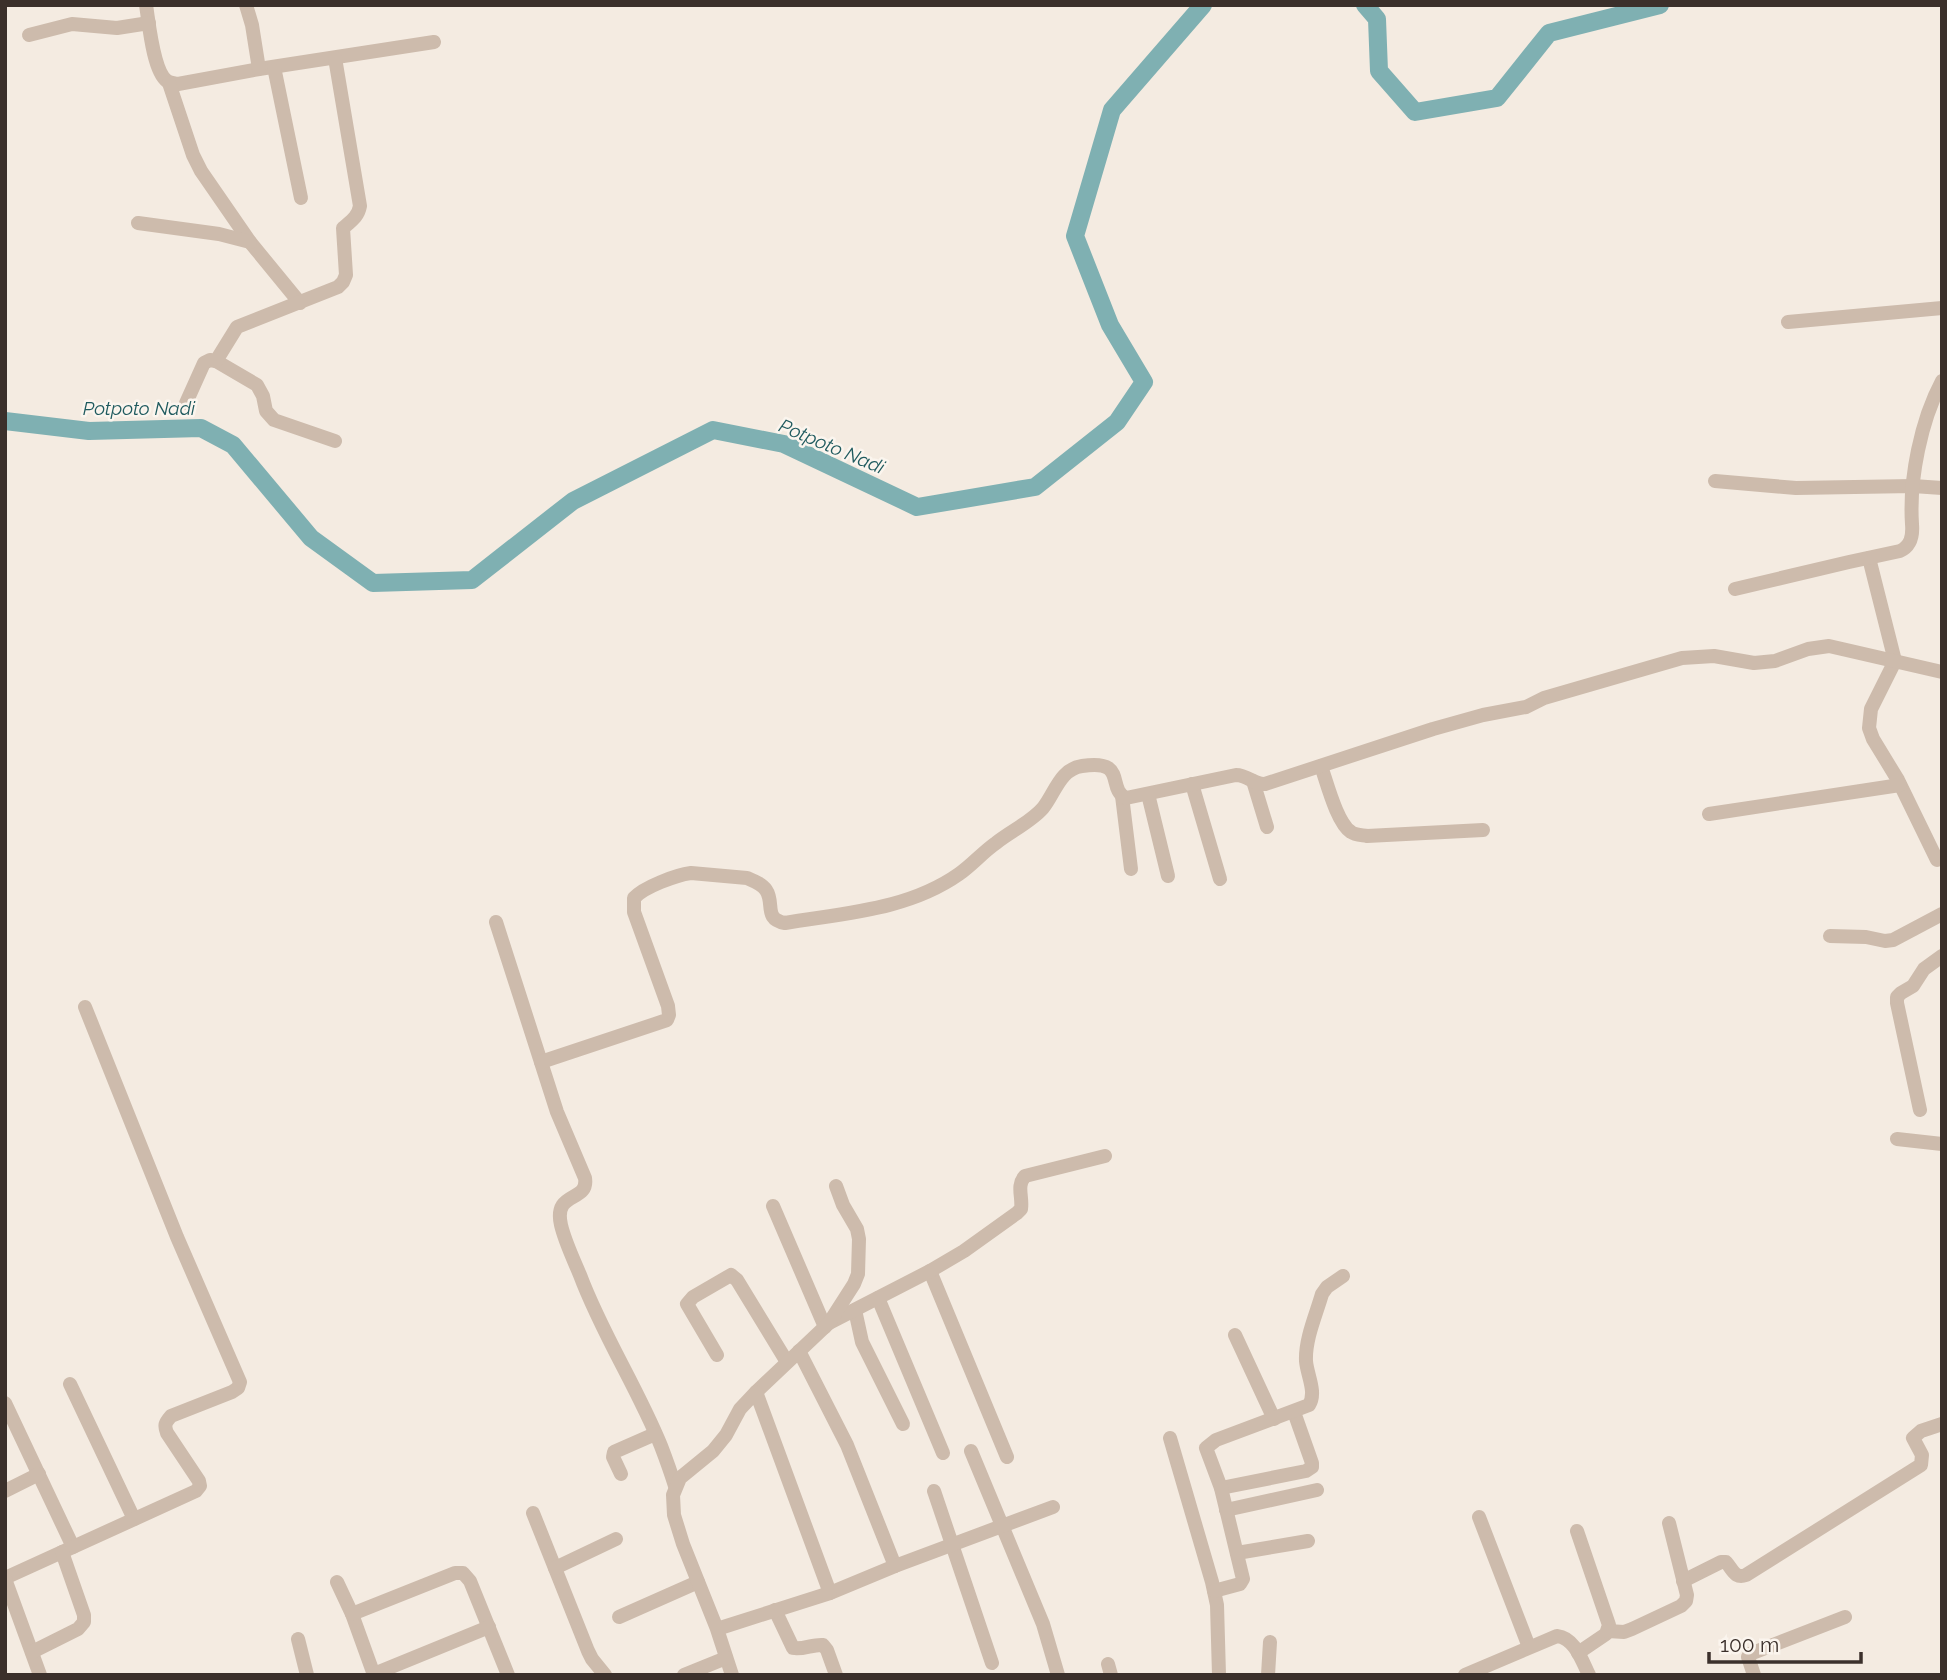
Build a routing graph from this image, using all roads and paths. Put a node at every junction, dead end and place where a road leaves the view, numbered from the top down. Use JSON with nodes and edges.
{"nodes":[{"id":1,"x":146,"y":5,"type":"edge"},
{"id":2,"x":246,"y":5,"type":"edge"},
{"id":3,"x":149,"y":23,"type":"junction"},
{"id":4,"x":29,"y":35,"type":"dead end"},
{"id":5,"x":433,"y":42,"type":"dead end"},
{"id":6,"x":335,"y":58,"type":"junction"},
{"id":7,"x":274,"y":66,"type":"junction"},
{"id":8,"x":259,"y":69,"type":"junction"},
{"id":9,"x":169,"y":83,"type":"junction"},
{"id":10,"x":301,"y":198,"type":"dead end"},
{"id":11,"x":138,"y":223,"type":"dead end"},
{"id":12,"x":250,"y":242,"type":"junction"},
{"id":13,"x":300,"y":303,"type":"junction"},
{"id":14,"x":1942,"y":308,"type":"edge"},
{"id":15,"x":1788,"y":322,"type":"dead end"},
{"id":16,"x":216,"y":361,"type":"junction"},
{"id":17,"x":1942,"y":381,"type":"edge"},
{"id":18,"x":1937,"y":398,"type":"edge"},
{"id":19,"x":186,"y":403,"type":"dead end"},
{"id":20,"x":335,"y":441,"type":"dead end"},
{"id":21,"x":1716,"y":481,"type":"dead end"},
{"id":22,"x":1913,"y":486,"type":"junction"},
{"id":23,"x":1942,"y":488,"type":"edge"},
{"id":24,"x":1869,"y":558,"type":"junction"},
{"id":25,"x":1735,"y":589,"type":"dead end"},
{"id":26,"x":1895,"y":661,"type":"junction"},
{"id":27,"x":1942,"y":672,"type":"edge"},
{"id":28,"x":1321,"y":766,"type":"junction"},
{"id":29,"x":1253,"y":780,"type":"junction"},
{"id":30,"x":1192,"y":784,"type":"junction"},
{"id":31,"x":1900,"y":785,"type":"junction"},
{"id":32,"x":1148,"y":793,"type":"junction"},
{"id":33,"x":1122,"y":796,"type":"junction"},
{"id":34,"x":1709,"y":814,"type":"dead end"},
{"id":35,"x":1267,"y":827,"type":"dead end"},
{"id":36,"x":1483,"y":830,"type":"dead end"},
{"id":37,"x":1937,"y":860,"type":"dead end"},
{"id":38,"x":1130,"y":869,"type":"dead end"},
{"id":39,"x":1168,"y":876,"type":"dead end"},
{"id":40,"x":1220,"y":879,"type":"dead end"},
{"id":41,"x":1942,"y":914,"type":"edge"},
{"id":42,"x":496,"y":922,"type":"dead end"},
{"id":43,"x":1830,"y":936,"type":"dead end"},
{"id":44,"x":1942,"y":956,"type":"edge"},
{"id":45,"x":85,"y":1007,"type":"dead end"},
{"id":46,"x":541,"y":1062,"type":"junction"},
{"id":47,"x":1920,"y":1110,"type":"dead end"},
{"id":48,"x":1897,"y":1139,"type":"dead end"},
{"id":49,"x":1942,"y":1144,"type":"edge"},
{"id":50,"x":1105,"y":1156,"type":"dead end"},
{"id":51,"x":836,"y":1186,"type":"dead end"},
{"id":52,"x":773,"y":1206,"type":"dead end"},
{"id":53,"x":930,"y":1271,"type":"junction"},
{"id":54,"x":1343,"y":1276,"type":"dead end"},
{"id":55,"x":878,"y":1298,"type":"junction"},
{"id":56,"x":855,"y":1310,"type":"junction"},
{"id":57,"x":827,"y":1325,"type":"junction"},
{"id":58,"x":1235,"y":1335,"type":"dead end"},
{"id":59,"x":799,"y":1351,"type":"junction"},
{"id":60,"x":717,"y":1356,"type":"dead end"},
{"id":61,"x":787,"y":1362,"type":"junction"},
{"id":62,"x":70,"y":1384,"type":"dead end"},
{"id":63,"x":756,"y":1392,"type":"junction"},
{"id":64,"x":5,"y":1403,"type":"edge"},
{"id":65,"x":1294,"y":1412,"type":"junction"},
{"id":66,"x":1274,"y":1419,"type":"junction"},
{"id":67,"x":903,"y":1423,"type":"dead end"},
{"id":68,"x":1942,"y":1424,"type":"edge"},
{"id":69,"x":11,"y":1429,"type":"edge"},
{"id":70,"x":655,"y":1434,"type":"junction"},
{"id":71,"x":1170,"y":1438,"type":"dead end"},
{"id":72,"x":971,"y":1451,"type":"dead end"},
{"id":73,"x":943,"y":1453,"type":"dead end"},
{"id":74,"x":1007,"y":1457,"type":"dead end"},
{"id":75,"x":621,"y":1474,"type":"dead end"},
{"id":76,"x":39,"y":1475,"type":"junction"},
{"id":77,"x":676,"y":1486,"type":"junction"},
{"id":78,"x":1221,"y":1488,"type":"junction"},
{"id":79,"x":1317,"y":1490,"type":"dead end"},
{"id":80,"x":5,"y":1491,"type":"edge"},
{"id":81,"x":934,"y":1491,"type":"dead end"},
{"id":82,"x":1053,"y":1507,"type":"dead end"},
{"id":83,"x":1226,"y":1510,"type":"junction"},
{"id":84,"x":533,"y":1513,"type":"dead end"},
{"id":85,"x":1479,"y":1517,"type":"dead end"},
{"id":86,"x":134,"y":1519,"type":"junction"},
{"id":87,"x":1669,"y":1522,"type":"dead end"},
{"id":88,"x":1002,"y":1527,"type":"junction"},
{"id":89,"x":1577,"y":1531,"type":"dead end"},
{"id":90,"x":616,"y":1539,"type":"dead end"},
{"id":91,"x":1308,"y":1541,"type":"dead end"},
{"id":92,"x":952,"y":1544,"type":"junction"},
{"id":93,"x":68,"y":1549,"type":"junction"},
{"id":94,"x":1237,"y":1553,"type":"junction"},
{"id":95,"x":895,"y":1566,"type":"junction"},
{"id":96,"x":555,"y":1568,"type":"junction"},
{"id":97,"x":5,"y":1578,"type":"edge"},
{"id":98,"x":1683,"y":1581,"type":"junction"},
{"id":99,"x":698,"y":1582,"type":"junction"},
{"id":100,"x":337,"y":1583,"type":"dead end"},
{"id":101,"x":1214,"y":1591,"type":"junction"},
{"id":102,"x":830,"y":1593,"type":"junction"},
{"id":103,"x":775,"y":1610,"type":"junction"},
{"id":104,"x":352,"y":1614,"type":"junction"},
{"id":105,"x":619,"y":1617,"type":"dead end"},
{"id":106,"x":1844,"y":1617,"type":"dead end"},
{"id":107,"x":489,"y":1628,"type":"junction"},
{"id":108,"x":717,"y":1629,"type":"junction"},
{"id":109,"x":1608,"y":1631,"type":"junction"},
{"id":110,"x":298,"y":1639,"type":"dead end"},
{"id":111,"x":1270,"y":1642,"type":"dead end"},
{"id":112,"x":1529,"y":1647,"type":"junction"},
{"id":113,"x":32,"y":1652,"type":"junction"},
{"id":114,"x":1578,"y":1653,"type":"junction"},
{"id":115,"x":726,"y":1658,"type":"junction"},
{"id":116,"x":992,"y":1663,"type":"dead end"},
{"id":117,"x":374,"y":1674,"type":"edge"},
{"id":118,"x":40,"y":1675,"type":"edge"},
{"id":119,"x":307,"y":1675,"type":"edge"},
{"id":120,"x":508,"y":1675,"type":"edge"},
{"id":121,"x":605,"y":1675,"type":"edge"},
{"id":122,"x":684,"y":1675,"type":"edge"},
{"id":123,"x":732,"y":1675,"type":"edge"},
{"id":124,"x":836,"y":1675,"type":"edge"},
{"id":125,"x":1058,"y":1675,"type":"edge"},
{"id":126,"x":1219,"y":1675,"type":"edge"},
{"id":127,"x":1268,"y":1675,"type":"edge"},
{"id":128,"x":1465,"y":1675,"type":"edge"},
{"id":129,"x":1589,"y":1675,"type":"edge"},
{"id":130,"x":1754,"y":1675,"type":"edge"}],
"edges":[{"from":1,"to":3,"type":"street"},
{"from":2,"to":8,"type":"street"},
{"from":3,"to":4,"type":"street"},
{"from":3,"to":9,"type":"street"},
{"from":5,"to":6,"type":"street"},
{"from":6,"to":7,"type":"street"},
{"from":6,"to":13,"type":"street"},
{"from":7,"to":8,"type":"street"},
{"from":7,"to":10,"type":"street"},
{"from":8,"to":9,"type":"street"},
{"from":9,"to":12,"type":"street"},
{"from":11,"to":12,"type":"street"},
{"from":12,"to":13,"type":"street"},
{"from":13,"to":16,"type":"street"},
{"from":14,"to":15,"type":"street"},
{"from":16,"to":19,"type":"street"},
{"from":16,"to":20,"type":"street"},
{"from":17,"to":18,"type":"street"},
{"from":18,"to":22,"type":"street"},
{"from":21,"to":22,"type":"street"},
{"from":22,"to":23,"type":"street"},
{"from":22,"to":24,"type":"street"},
{"from":24,"to":25,"type":"street"},
{"from":24,"to":26,"type":"street"},
{"from":26,"to":27,"type":"street"},
{"from":26,"to":28,"type":"street"},
{"from":26,"to":31,"type":"street"},
{"from":28,"to":29,"type":"street"},
{"from":28,"to":36,"type":"street"},
{"from":29,"to":30,"type":"street"},
{"from":29,"to":35,"type":"street"},
{"from":30,"to":32,"type":"street"},
{"from":30,"to":40,"type":"street"},
{"from":31,"to":34,"type":"street"},
{"from":31,"to":37,"type":"street"},
{"from":32,"to":33,"type":"street"},
{"from":32,"to":39,"type":"street"},
{"from":33,"to":38,"type":"street"},
{"from":33,"to":46,"type":"street"},
{"from":41,"to":43,"type":"street"},
{"from":42,"to":46,"type":"street"},
{"from":44,"to":47,"type":"street"},
{"from":45,"to":86,"type":"street"},
{"from":46,"to":70,"type":"street"},
{"from":48,"to":49,"type":"street"},
{"from":50,"to":53,"type":"street"},
{"from":51,"to":57,"type":"street"},
{"from":52,"to":57,"type":"street"},
{"from":53,"to":55,"type":"street"},
{"from":53,"to":74,"type":"street"},
{"from":54,"to":65,"type":"street"},
{"from":55,"to":56,"type":"street"},
{"from":55,"to":73,"type":"street"},
{"from":56,"to":57,"type":"street"},
{"from":56,"to":67,"type":"street"},
{"from":57,"to":59,"type":"street"},
{"from":58,"to":66,"type":"street"},
{"from":59,"to":61,"type":"street"},
{"from":59,"to":95,"type":"street"},
{"from":60,"to":61,"type":"street"},
{"from":61,"to":63,"type":"street"},
{"from":62,"to":86,"type":"street"},
{"from":63,"to":77,"type":"street"},
{"from":63,"to":102,"type":"street"},
{"from":64,"to":69,"type":"street"},
{"from":65,"to":66,"type":"street"},
{"from":65,"to":78,"type":"street"},
{"from":66,"to":78,"type":"street"},
{"from":68,"to":98,"type":"street"},
{"from":69,"to":76,"type":"street"},
{"from":70,"to":75,"type":"street"},
{"from":70,"to":77,"type":"street"},
{"from":71,"to":101,"type":"street"},
{"from":72,"to":88,"type":"street"},
{"from":76,"to":80,"type":"street"},
{"from":76,"to":93,"type":"street"},
{"from":77,"to":99,"type":"street"},
{"from":78,"to":83,"type":"street"},
{"from":79,"to":83,"type":"street"},
{"from":81,"to":92,"type":"street"},
{"from":82,"to":88,"type":"street"},
{"from":83,"to":94,"type":"street"},
{"from":84,"to":96,"type":"street"},
{"from":85,"to":112,"type":"street"},
{"from":86,"to":93,"type":"street"},
{"from":87,"to":98,"type":"street"},
{"from":88,"to":92,"type":"street"},
{"from":88,"to":125,"type":"street"},
{"from":89,"to":109,"type":"street"},
{"from":90,"to":96,"type":"street"},
{"from":91,"to":94,"type":"street"},
{"from":92,"to":95,"type":"street"},
{"from":92,"to":116,"type":"street"},
{"from":93,"to":97,"type":"street"},
{"from":93,"to":113,"type":"street"},
{"from":94,"to":101,"type":"street"},
{"from":95,"to":102,"type":"street"},
{"from":96,"to":121,"type":"street"},
{"from":97,"to":113,"type":"street"},
{"from":98,"to":109,"type":"street"},
{"from":99,"to":105,"type":"street"},
{"from":99,"to":108,"type":"street"},
{"from":100,"to":104,"type":"street"},
{"from":101,"to":126,"type":"street"},
{"from":102,"to":103,"type":"street"},
{"from":103,"to":108,"type":"street"},
{"from":103,"to":124,"type":"street"},
{"from":104,"to":107,"type":"street"},
{"from":104,"to":117,"type":"street"},
{"from":106,"to":130,"type":"street"},
{"from":107,"to":117,"type":"street"},
{"from":107,"to":120,"type":"street"},
{"from":108,"to":115,"type":"street"},
{"from":109,"to":114,"type":"street"},
{"from":110,"to":119,"type":"street"},
{"from":111,"to":127,"type":"street"},
{"from":112,"to":114,"type":"street"},
{"from":112,"to":128,"type":"street"},
{"from":113,"to":118,"type":"street"},
{"from":114,"to":129,"type":"street"},
{"from":115,"to":122,"type":"street"},
{"from":115,"to":123,"type":"street"}]}
